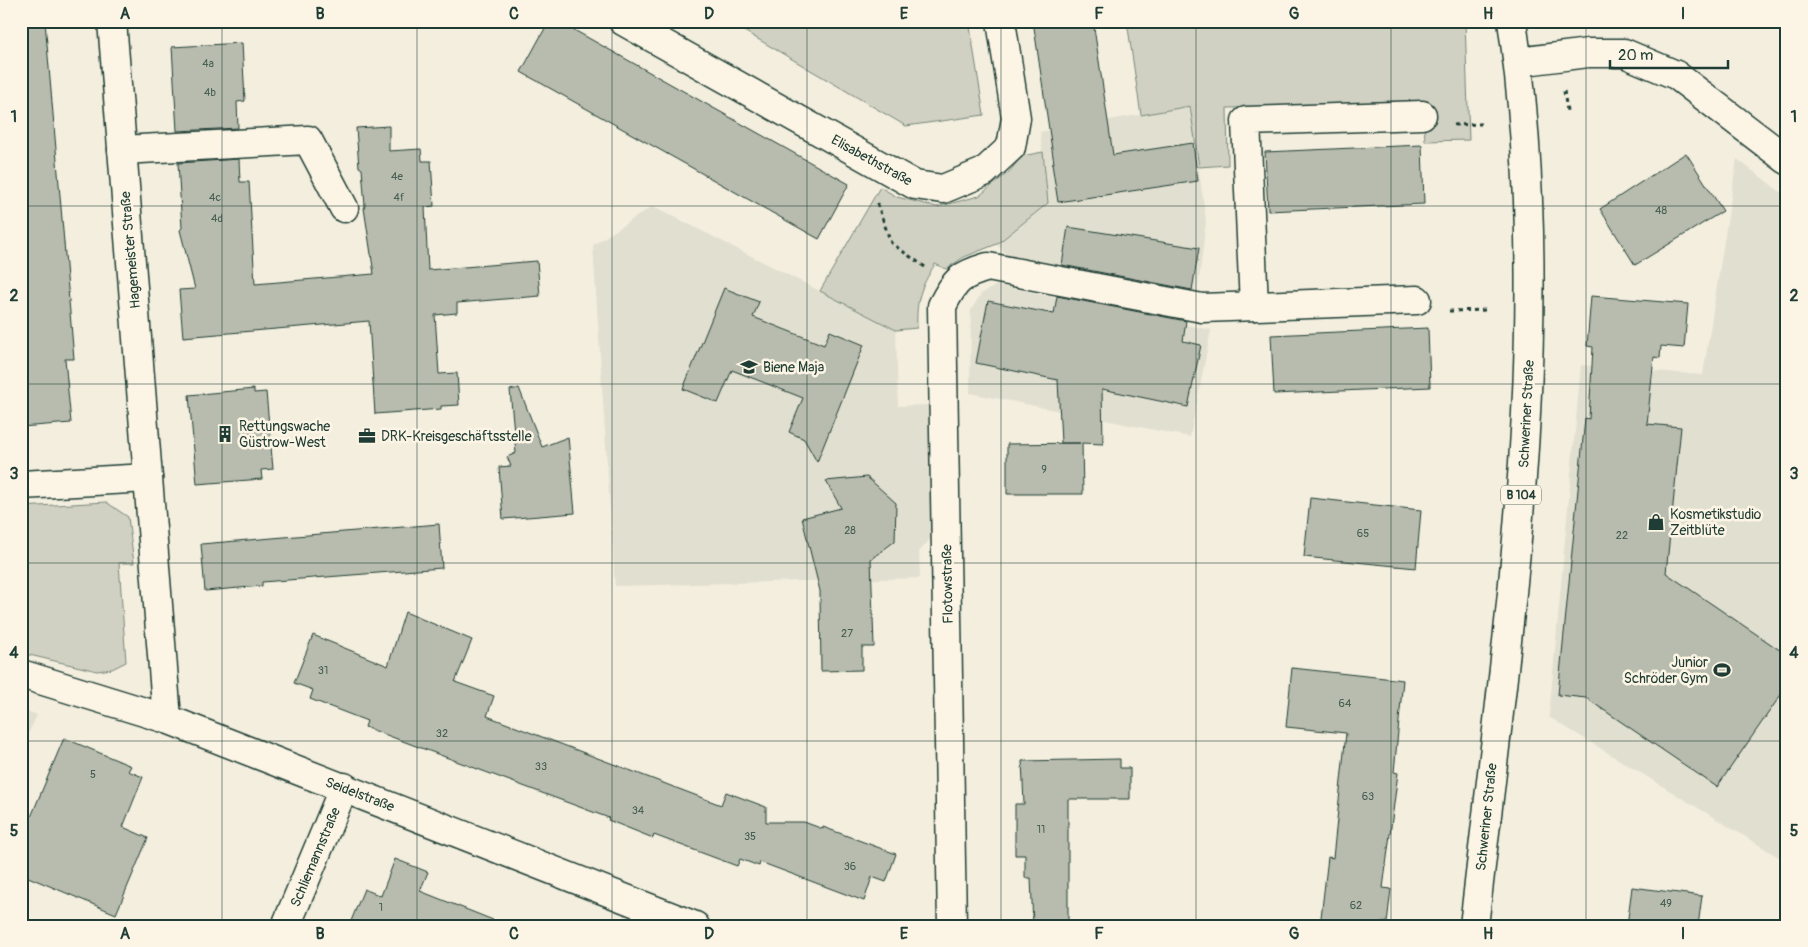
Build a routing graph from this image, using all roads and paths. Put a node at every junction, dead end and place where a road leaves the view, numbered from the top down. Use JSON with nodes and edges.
{"nodes":[{"id":1,"x":112,"y":21,"type":"edge"},
{"id":2,"x":623,"y":21,"type":"edge"},
{"id":3,"x":1001,"y":21,"type":"edge"},
{"id":4,"x":1512,"y":21,"type":"edge"},
{"id":5,"x":1518,"y":62,"type":"junction"},
{"id":6,"x":1422,"y":115,"type":"dead end"},
{"id":7,"x":122,"y":150,"type":"junction"},
{"id":8,"x":1787,"y":160,"type":"edge"},
{"id":9,"x":877,"y":201,"type":"dead end"},
{"id":10,"x":344,"y":208,"type":"dead end"},
{"id":11,"x":952,"y":285,"type":"junction"},
{"id":12,"x":1417,"y":300,"type":"dead end"},
{"id":13,"x":1254,"y":306,"type":"junction"},
{"id":14,"x":148,"y":478,"type":"junction"},
{"id":15,"x":21,"y":485,"type":"edge"},
{"id":16,"x":21,"y":674,"type":"edge"},
{"id":17,"x":167,"y":719,"type":"junction"},
{"id":18,"x":344,"y":787,"type":"junction"},
{"id":19,"x":286,"y":926,"type":"edge"},
{"id":20,"x":694,"y":926,"type":"edge"},
{"id":21,"x":952,"y":926,"type":"edge"},
{"id":22,"x":1474,"y":926,"type":"edge"}],
"edges":[{"from":1,"to":7,"type":"street","name":"Hagemeister Straße"},
{"from":2,"to":3,"type":"street","name":"Elisabethstraße"},
{"from":4,"to":5,"type":"street","name":"Schweriner Straße","number":"B 104"},
{"from":5,"to":8,"type":"street"},
{"from":5,"to":22,"type":"street","name":"Schweriner Straße","number":"B 104"},
{"from":6,"to":13,"type":"street"},
{"from":7,"to":10,"type":"street"},
{"from":7,"to":14,"type":"street","name":"Hagemeister Straße"},
{"from":9,"to":11,"type":"path"},
{"from":11,"to":13,"type":"street"},
{"from":11,"to":21,"type":"street","name":"Flotowstraße"},
{"from":12,"to":13,"type":"street"},
{"from":14,"to":15,"type":"street"},
{"from":14,"to":17,"type":"street","name":"Hagemeister Straße"},
{"from":16,"to":17,"type":"street","name":"Seidelstraße"},
{"from":17,"to":18,"type":"street","name":"Seidelstraße"},
{"from":18,"to":19,"type":"street","name":"Schliemannstraße"},
{"from":18,"to":20,"type":"street","name":"Seidelstraße"}]}
